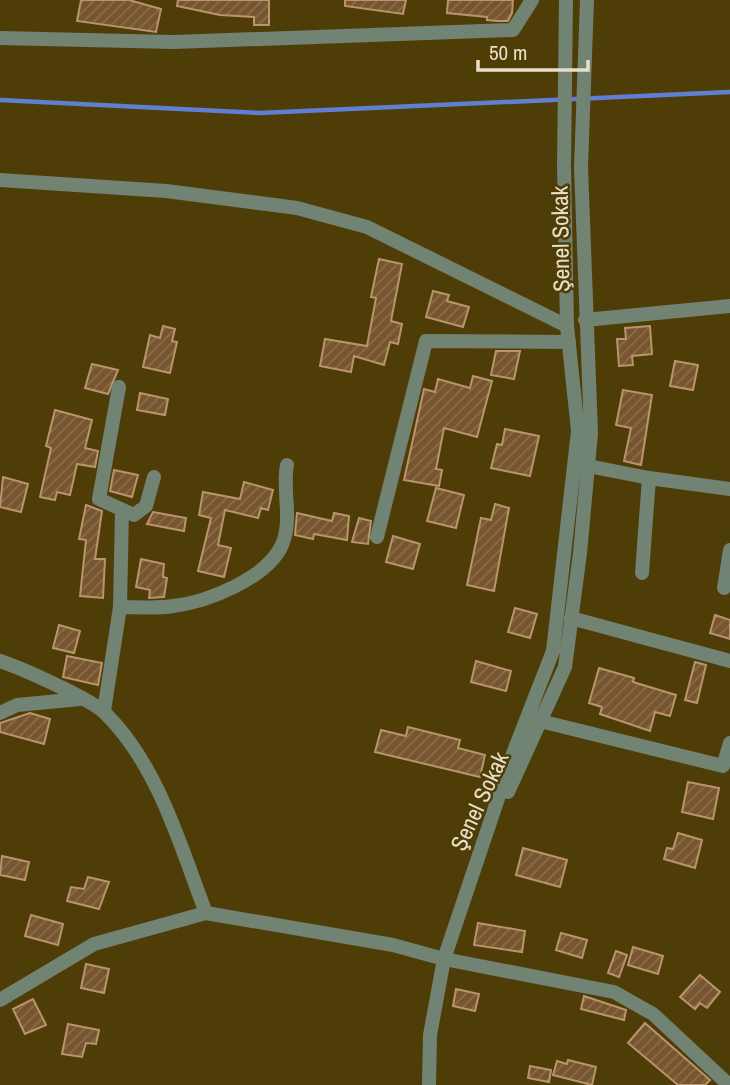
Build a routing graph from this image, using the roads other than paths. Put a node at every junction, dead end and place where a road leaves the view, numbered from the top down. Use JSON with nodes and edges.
{"nodes":[{"id":1,"x":532,"y":0,"type":"edge"},
{"id":2,"x":566,"y":0,"type":"edge"},
{"id":3,"x":587,"y":0,"type":"edge"},
{"id":4,"x":0,"y":38,"type":"edge"},
{"id":5,"x":0,"y":180,"type":"edge"},
{"id":6,"x":730,"y":306,"type":"edge"},
{"id":7,"x":585,"y":320,"type":"junction"},
{"id":8,"x":567,"y":326,"type":"junction"},
{"id":9,"x":569,"y":342,"type":"junction"},
{"id":10,"x":119,"y":387,"type":"dead end"},
{"id":11,"x":288,"y":465,"type":"dead end"},
{"id":12,"x":588,"y":466,"type":"junction"},
{"id":13,"x":154,"y":477,"type":"dead end"},
{"id":14,"x":649,"y":478,"type":"junction"},
{"id":15,"x":730,"y":489,"type":"edge"},
{"id":16,"x":122,"y":511,"type":"junction"},
{"id":17,"x":377,"y":537,"type":"dead end"},
{"id":18,"x":730,"y":550,"type":"edge"},
{"id":19,"x":642,"y":573,"type":"dead end"},
{"id":20,"x":724,"y":588,"type":"dead end"},
{"id":21,"x":120,"y":607,"type":"junction"},
{"id":22,"x":571,"y":618,"type":"junction"},
{"id":23,"x":0,"y":661,"type":"edge"},
{"id":24,"x":730,"y":661,"type":"edge"},
{"id":25,"x":80,"y":699,"type":"junction"},
{"id":26,"x":104,"y":711,"type":"junction"},
{"id":27,"x":0,"y":713,"type":"edge"},
{"id":28,"x":540,"y":721,"type":"junction"},
{"id":29,"x":730,"y":743,"type":"edge"},
{"id":30,"x":472,"y":869,"type":"junction"},
{"id":31,"x":206,"y":913,"type":"junction"},
{"id":32,"x":444,"y":959,"type":"junction"},
{"id":33,"x":0,"y":1000,"type":"edge"},
{"id":34,"x":429,"y":1085,"type":"edge"},
{"id":35,"x":729,"y":1085,"type":"edge"}],
"edges":[{"from":1,"to":4,"type":"street"},
{"from":2,"to":8,"type":"street","name":"Şenel Sokak"},
{"from":3,"to":7,"type":"street","name":"Şenel Sokak"},
{"from":5,"to":8,"type":"street"},
{"from":6,"to":7,"type":"street"},
{"from":7,"to":12,"type":"street","name":"Şenel Sokak"},
{"from":8,"to":9,"type":"street","name":"Şenel Sokak"},
{"from":9,"to":17,"type":"street"},
{"from":9,"to":30,"type":"street","name":"Şenel Sokak"},
{"from":10,"to":16,"type":"street"},
{"from":11,"to":21,"type":"street"},
{"from":12,"to":14,"type":"street"},
{"from":12,"to":22,"type":"street","name":"Şenel Sokak"},
{"from":13,"to":16,"type":"street"},
{"from":14,"to":15,"type":"street"},
{"from":14,"to":19,"type":"street"},
{"from":16,"to":21,"type":"street"},
{"from":18,"to":20,"type":"street"},
{"from":21,"to":26,"type":"street"},
{"from":22,"to":24,"type":"street"},
{"from":22,"to":28,"type":"street","name":"Şenel Sokak"},
{"from":23,"to":25,"type":"street"},
{"from":25,"to":26,"type":"street"},
{"from":25,"to":27,"type":"street"},
{"from":26,"to":31,"type":"street"},
{"from":28,"to":29,"type":"street"},
{"from":28,"to":30,"type":"street","name":"Şenel Sokak"},
{"from":30,"to":32,"type":"street"},
{"from":31,"to":32,"type":"street"},
{"from":31,"to":33,"type":"street"},
{"from":32,"to":34,"type":"street"},
{"from":32,"to":35,"type":"street"}]}
